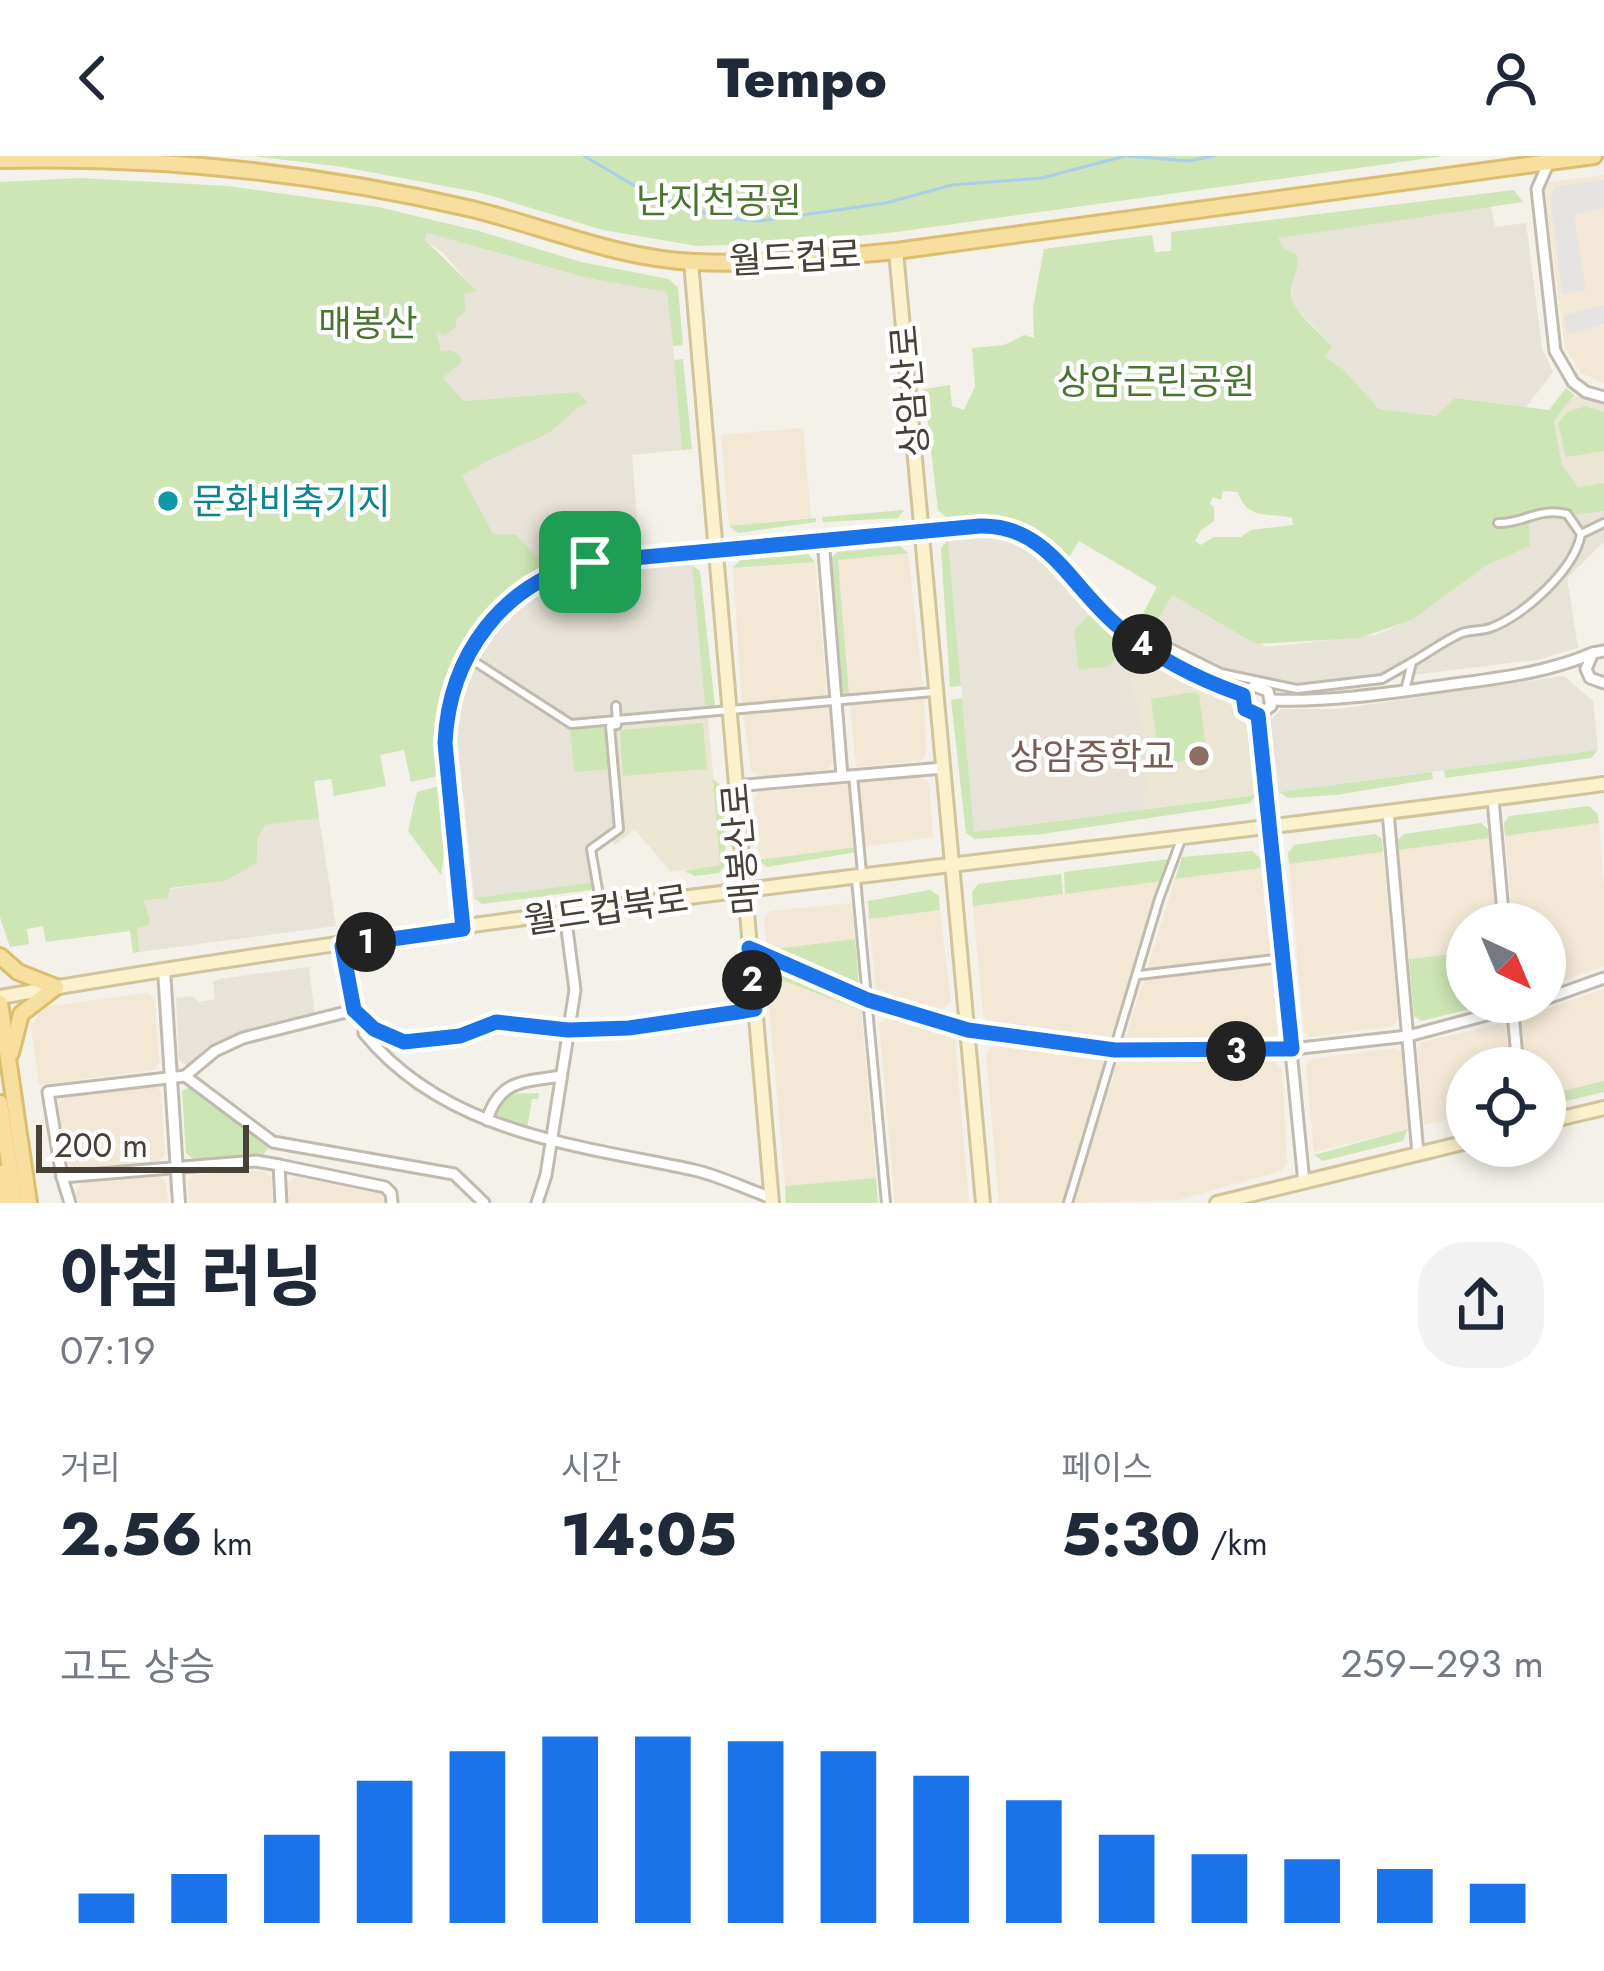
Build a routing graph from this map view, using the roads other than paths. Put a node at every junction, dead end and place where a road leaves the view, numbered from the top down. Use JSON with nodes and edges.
{"nodes":[{"id":1,"x":1594,"y":156,"type":"edge"},
{"id":2,"x":1550,"y":159,"type":"edge"},
{"id":3,"x":0,"y":160,"type":"edge"},
{"id":4,"x":896,"y":251,"type":"junction"},
{"id":5,"x":692,"y":262,"type":"junction"},
{"id":6,"x":1604,"y":397,"type":"edge"},
{"id":7,"x":1498,"y":523,"type":"dead end"},
{"id":8,"x":1604,"y":524,"type":"edge"},
{"id":9,"x":921,"y":531,"type":"junction"},
{"id":10,"x":1581,"y":534,"type":"junction"},
{"id":11,"x":823,"y":539,"type":"junction"},
{"id":12,"x":714,"y":548,"type":"junction"},
{"id":13,"x":1144,"y":648,"type":"junction"},
{"id":14,"x":1601,"y":651,"type":"edge"},
{"id":15,"x":466,"y":656,"type":"junction"},
{"id":16,"x":1412,"y":662,"type":"junction"},
{"id":17,"x":1566,"y":665,"type":"junction"},
{"id":18,"x":1587,"y":673,"type":"junction"},
{"id":19,"x":1604,"y":683,"type":"edge"},
{"id":20,"x":1405,"y":691,"type":"junction"},
{"id":21,"x":936,"y":692,"type":"junction"},
{"id":22,"x":1243,"y":695,"type":"junction"},
{"id":23,"x":1604,"y":696,"type":"edge"},
{"id":24,"x":1272,"y":700,"type":"junction"},
{"id":25,"x":835,"y":701,"type":"junction"},
{"id":26,"x":616,"y":706,"type":"dead end"},
{"id":27,"x":728,"y":710,"type":"junction"},
{"id":28,"x":1258,"y":715,"type":"junction"},
{"id":29,"x":943,"y":768,"type":"junction"},
{"id":30,"x":848,"y":776,"type":"junction"},
{"id":31,"x":1604,"y":784,"type":"edge"},
{"id":32,"x":734,"y":786,"type":"junction"},
{"id":33,"x":1493,"y":799,"type":"junction"},
{"id":34,"x":1388,"y":812,"type":"junction"},
{"id":35,"x":1270,"y":826,"type":"junction"},
{"id":36,"x":1182,"y":837,"type":"junction"},
{"id":37,"x":953,"y":866,"type":"junction"},
{"id":38,"x":859,"y":879,"type":"junction"},
{"id":39,"x":746,"y":890,"type":"junction"},
{"id":40,"x":1502,"y":903,"type":"edge"},
{"id":41,"x":601,"y":910,"type":"junction"},
{"id":42,"x":565,"y":914,"type":"junction"},
{"id":43,"x":463,"y":929,"type":"junction"},
{"id":44,"x":342,"y":946,"type":"junction"},
{"id":45,"x":749,"y":948,"type":"junction"},
{"id":46,"x":0,"y":956,"type":"edge"},
{"id":47,"x":1283,"y":958,"type":"junction"},
{"id":48,"x":164,"y":970,"type":"junction"},
{"id":49,"x":1139,"y":975,"type":"junction"},
{"id":50,"x":1604,"y":978,"type":"edge"},
{"id":51,"x":56,"y":987,"type":"junction"},
{"id":52,"x":1566,"y":992,"type":"edge"},
{"id":53,"x":0,"y":1000,"type":"edge"},
{"id":54,"x":868,"y":1000,"type":"junction"},
{"id":55,"x":755,"y":1009,"type":"junction"},
{"id":56,"x":354,"y":1010,"type":"junction"},
{"id":57,"x":364,"y":1019,"type":"junction"},
{"id":58,"x":1453,"y":1023,"type":"edge"},
{"id":59,"x":568,"y":1030,"type":"junction"},
{"id":60,"x":968,"y":1030,"type":"junction"},
{"id":61,"x":1408,"y":1036,"type":"junction"},
{"id":62,"x":1292,"y":1049,"type":"junction"},
{"id":63,"x":1115,"y":1050,"type":"junction"},
{"id":64,"x":8,"y":1058,"type":"junction"},
{"id":65,"x":170,"y":1076,"type":"junction"},
{"id":66,"x":185,"y":1076,"type":"junction"},
{"id":67,"x":561,"y":1076,"type":"junction"},
{"id":68,"x":0,"y":1103,"type":"edge"},
{"id":69,"x":1604,"y":1108,"type":"edge"},
{"id":70,"x":1566,"y":1117,"type":"edge"},
{"id":71,"x":487,"y":1120,"type":"junction"},
{"id":72,"x":550,"y":1141,"type":"junction"},
{"id":73,"x":1446,"y":1147,"type":"edge"},
{"id":74,"x":1418,"y":1154,"type":"junction"},
{"id":75,"x":0,"y":1162,"type":"edge"},
{"id":76,"x":279,"y":1165,"type":"junction"},
{"id":77,"x":177,"y":1168,"type":"junction"},
{"id":78,"x":62,"y":1177,"type":"junction"},
{"id":79,"x":1304,"y":1183,"type":"junction"},
{"id":80,"x":772,"y":1201,"type":"edge"},
{"id":81,"x":5,"y":1203,"type":"edge"},
{"id":82,"x":15,"y":1203,"type":"edge"},
{"id":83,"x":29,"y":1203,"type":"edge"},
{"id":84,"x":70,"y":1203,"type":"edge"},
{"id":85,"x":179,"y":1203,"type":"edge"},
{"id":86,"x":281,"y":1203,"type":"edge"},
{"id":87,"x":392,"y":1203,"type":"edge"},
{"id":88,"x":484,"y":1203,"type":"edge"},
{"id":89,"x":537,"y":1203,"type":"edge"},
{"id":90,"x":886,"y":1203,"type":"edge"},
{"id":91,"x":983,"y":1203,"type":"edge"},
{"id":92,"x":1068,"y":1203,"type":"edge"},
{"id":93,"x":1217,"y":1203,"type":"edge"}],
"edges":[{"from":1,"to":2,"type":"main road","name":"월드컵로"},
{"from":2,"to":4,"type":"main road","name":"월드컵로"},
{"from":2,"to":6,"type":"street"},
{"from":3,"to":5,"type":"main road","name":"월드컵로"},
{"from":4,"to":5,"type":"main road","name":"월드컵로"},
{"from":4,"to":9,"type":"main road","name":"상암산로"},
{"from":5,"to":12,"type":"main road","name":"매봉산로"},
{"from":7,"to":10,"type":"street"},
{"from":8,"to":10,"type":"street"},
{"from":9,"to":11,"type":"street"},
{"from":9,"to":13,"type":"street"},
{"from":9,"to":21,"type":"main road","name":"상암산로"},
{"from":10,"to":16,"type":"street"},
{"from":11,"to":12,"type":"street"},
{"from":11,"to":25,"type":"street"},
{"from":12,"to":15,"type":"street"},
{"from":12,"to":27,"type":"main road","name":"매봉산로"},
{"from":13,"to":16,"type":"street"},
{"from":13,"to":22,"type":"street"},
{"from":14,"to":17,"type":"street"},
{"from":14,"to":18,"type":"street"},
{"from":15,"to":27,"type":"street"},
{"from":15,"to":43,"type":"street"},
{"from":16,"to":20,"type":"street"},
{"from":17,"to":18,"type":"street"},
{"from":17,"to":20,"type":"street"},
{"from":18,"to":19,"type":"street"},
{"from":19,"to":23,"type":"street"},
{"from":20,"to":24,"type":"street"},
{"from":21,"to":25,"type":"street"},
{"from":21,"to":29,"type":"main road","name":"상암산로"},
{"from":22,"to":24,"type":"street"},
{"from":22,"to":28,"type":"street"},
{"from":24,"to":28,"type":"street"},
{"from":25,"to":27,"type":"street"},
{"from":25,"to":30,"type":"street"},
{"from":26,"to":41,"type":"street"},
{"from":27,"to":32,"type":"main road","name":"매봉산로"},
{"from":28,"to":35,"type":"street"},
{"from":29,"to":30,"type":"street"},
{"from":29,"to":37,"type":"main road","name":"상암산로"},
{"from":30,"to":32,"type":"street"},
{"from":30,"to":38,"type":"street"},
{"from":31,"to":33,"type":"main road","name":"월드컵북로"},
{"from":32,"to":39,"type":"main road","name":"매봉산로"},
{"from":33,"to":34,"type":"main road","name":"월드컵북로"},
{"from":33,"to":40,"type":"street"},
{"from":34,"to":35,"type":"main road","name":"월드컵북로"},
{"from":34,"to":61,"type":"street"},
{"from":35,"to":36,"type":"main road","name":"월드컵북로"},
{"from":35,"to":47,"type":"street"},
{"from":36,"to":37,"type":"main road","name":"월드컵북로"},
{"from":36,"to":49,"type":"street"},
{"from":37,"to":38,"type":"main road","name":"월드컵북로"},
{"from":37,"to":60,"type":"main road","name":"상암산로"},
{"from":38,"to":39,"type":"main road","name":"월드컵북로"},
{"from":38,"to":54,"type":"street"},
{"from":39,"to":41,"type":"main road","name":"월드컵북로"},
{"from":39,"to":45,"type":"main road","name":"매봉산로"},
{"from":41,"to":42,"type":"main road","name":"월드컵북로"},
{"from":42,"to":43,"type":"main road","name":"월드컵북로"},
{"from":42,"to":59,"type":"street"},
{"from":43,"to":44,"type":"main road","name":"월드컵북로"},
{"from":44,"to":48,"type":"main road","name":"월드컵북로"},
{"from":44,"to":56,"type":"street"},
{"from":45,"to":54,"type":"street"},
{"from":45,"to":55,"type":"main road","name":"매봉산로"},
{"from":46,"to":51,"type":"main road"},
{"from":47,"to":49,"type":"street"},
{"from":47,"to":62,"type":"street"},
{"from":48,"to":51,"type":"main road","name":"월드컵북로"},
{"from":48,"to":65,"type":"street"},
{"from":49,"to":63,"type":"street"},
{"from":50,"to":52,"type":"street"},
{"from":51,"to":53,"type":"main road","name":"월드컵북로"},
{"from":51,"to":64,"type":"main road"},
{"from":53,"to":64,"type":"main road"},
{"from":54,"to":60,"type":"street"},
{"from":54,"to":90,"type":"street"},
{"from":55,"to":59,"type":"street"},
{"from":55,"to":80,"type":"main road","name":"매봉산로"},
{"from":56,"to":57,"type":"street"},
{"from":56,"to":66,"type":"street"},
{"from":57,"to":59,"type":"street"},
{"from":57,"to":71,"type":"street"},
{"from":58,"to":61,"type":"street"},
{"from":59,"to":67,"type":"street"},
{"from":60,"to":63,"type":"street"},
{"from":60,"to":91,"type":"main road","name":"상암산로"},
{"from":61,"to":62,"type":"street"},
{"from":61,"to":74,"type":"street"},
{"from":62,"to":63,"type":"street"},
{"from":62,"to":79,"type":"street"},
{"from":63,"to":92,"type":"street"},
{"from":64,"to":83,"type":"main road"},
{"from":65,"to":66,"type":"street"},
{"from":65,"to":77,"type":"street"},
{"from":65,"to":78,"type":"street"},
{"from":66,"to":88,"type":"street"},
{"from":67,"to":71,"type":"street"},
{"from":67,"to":72,"type":"street"},
{"from":68,"to":82,"type":"main road"},
{"from":69,"to":70,"type":"main road"},
{"from":71,"to":72,"type":"street"},
{"from":72,"to":80,"type":"street"},
{"from":72,"to":89,"type":"street"},
{"from":73,"to":74,"type":"main road"},
{"from":74,"to":79,"type":"main road"},
{"from":75,"to":81,"type":"main road"},
{"from":76,"to":77,"type":"street"},
{"from":76,"to":86,"type":"street"},
{"from":76,"to":87,"type":"street"},
{"from":77,"to":78,"type":"street"},
{"from":77,"to":85,"type":"street"},
{"from":78,"to":84,"type":"street"},
{"from":79,"to":93,"type":"main road"}]}
